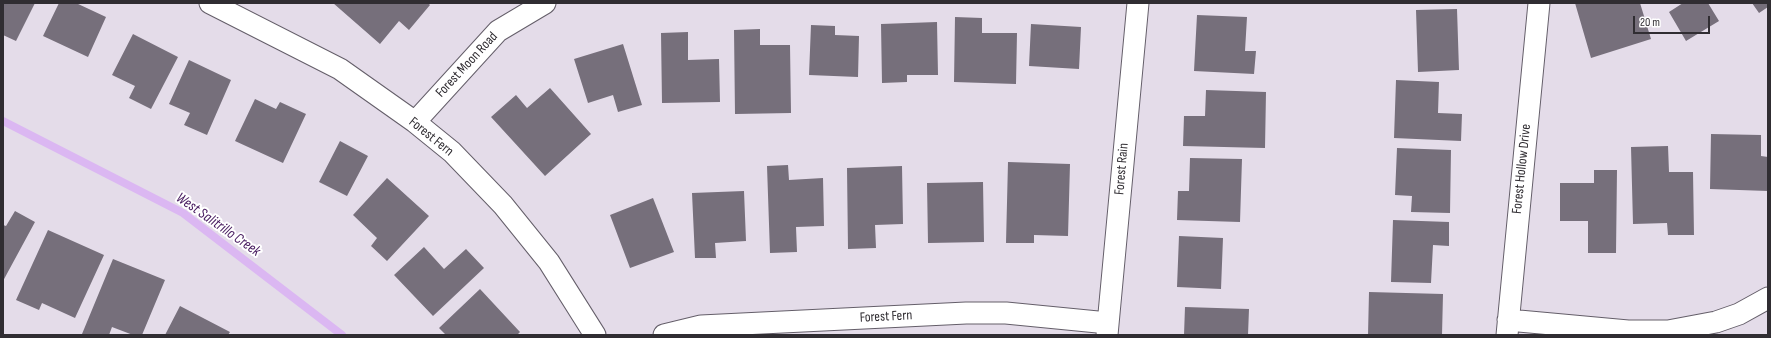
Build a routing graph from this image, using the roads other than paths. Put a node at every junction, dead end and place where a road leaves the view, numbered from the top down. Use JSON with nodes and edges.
{"nodes":[{"id":1,"x":210,"y":3,"type":"edge"},
{"id":2,"x":545,"y":3,"type":"edge"},
{"id":3,"x":1138,"y":3,"type":"edge"},
{"id":4,"x":1538,"y":3,"type":"edge"},
{"id":5,"x":415,"y":122,"type":"junction"},
{"id":6,"x":1768,"y":298,"type":"edge"},
{"id":7,"x":1507,"y":328,"type":"edge"},
{"id":8,"x":1108,"y":329,"type":"edge"},
{"id":9,"x":595,"y":335,"type":"edge"},
{"id":10,"x":664,"y":335,"type":"edge"}],
"edges":[{"from":1,"to":5,"type":"street","name":"Forest Fern"},
{"from":2,"to":5,"type":"street","name":"Forest Moon Road"},
{"from":3,"to":8,"type":"street","name":"Forest Rain"},
{"from":4,"to":7,"type":"street","name":"Forest Hollow Drive"},
{"from":5,"to":9,"type":"street","name":"Forest Fern"},
{"from":6,"to":7,"type":"street"},
{"from":8,"to":10,"type":"street","name":"Forest Fern"}]}
